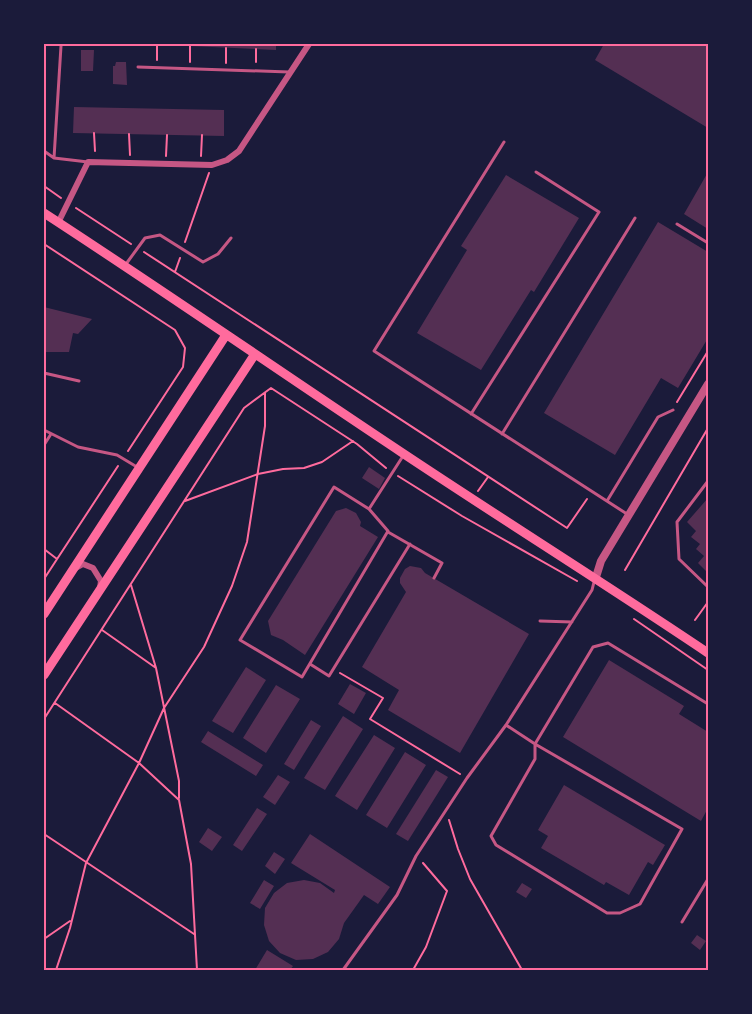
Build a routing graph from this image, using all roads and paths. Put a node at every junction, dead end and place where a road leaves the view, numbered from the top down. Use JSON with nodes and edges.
{"nodes":[{"id":1,"x":309,"y":44,"type":"edge"},
{"id":2,"x":157,"y":45,"type":"edge"},
{"id":3,"x":61,"y":46,"type":"dead end"},
{"id":4,"x":190,"y":46,"type":"dead end"},
{"id":5,"x":226,"y":48,"type":"dead end"},
{"id":6,"x":256,"y":49,"type":"dead end"},
{"id":7,"x":138,"y":67,"type":"dead end"},
{"id":8,"x":157,"y":68,"type":"junction"},
{"id":9,"x":189,"y":69,"type":"junction"},
{"id":10,"x":226,"y":70,"type":"junction"},
{"id":11,"x":256,"y":71,"type":"junction"},
{"id":12,"x":290,"y":72,"type":"junction"},
{"id":13,"x":94,"y":133,"type":"dead end"},
{"id":14,"x":129,"y":134,"type":"dead end"},
{"id":15,"x":167,"y":135,"type":"dead end"},
{"id":16,"x":202,"y":135,"type":"dead end"},
{"id":17,"x":504,"y":142,"type":"dead end"},
{"id":18,"x":44,"y":151,"type":"edge"},
{"id":19,"x":95,"y":154,"type":"dead end"},
{"id":20,"x":130,"y":155,"type":"dead end"},
{"id":21,"x":166,"y":157,"type":"dead end"},
{"id":22,"x":54,"y":158,"type":"junction"},
{"id":23,"x":201,"y":159,"type":"dead end"},
{"id":24,"x":87,"y":162,"type":"junction"},
{"id":25,"x":212,"y":165,"type":"junction"},
{"id":26,"x":536,"y":171,"type":"dead end"},
{"id":27,"x":44,"y":186,"type":"edge"},
{"id":28,"x":68,"y":202,"type":"junction"},
{"id":29,"x":44,"y":213,"type":"edge"},
{"id":30,"x":634,"y":218,"type":"dead end"},
{"id":31,"x":58,"y":223,"type":"junction"},
{"id":32,"x":677,"y":224,"type":"dead end"},
{"id":33,"x":231,"y":238,"type":"dead end"},
{"id":34,"x":708,"y":243,"type":"edge"},
{"id":35,"x":44,"y":244,"type":"edge"},
{"id":36,"x":137,"y":248,"type":"junction"},
{"id":37,"x":182,"y":251,"type":"junction"},
{"id":38,"x":125,"y":266,"type":"junction"},
{"id":39,"x":175,"y":272,"type":"junction"},
{"id":40,"x":226,"y":335,"type":"junction"},
{"id":41,"x":708,"y":351,"type":"edge"},
{"id":42,"x":255,"y":354,"type":"junction"},
{"id":43,"x":44,"y":373,"type":"edge"},
{"id":44,"x":79,"y":381,"type":"dead end"},
{"id":45,"x":708,"y":384,"type":"edge"},
{"id":46,"x":265,"y":393,"type":"junction"},
{"id":47,"x":673,"y":410,"type":"joint"},
{"id":48,"x":471,"y":414,"type":"junction"},
{"id":49,"x":708,"y":428,"type":"edge"},
{"id":50,"x":44,"y":430,"type":"edge"},
{"id":51,"x":51,"y":434,"type":"junction"},
{"id":52,"x":502,"y":434,"type":"junction"},
{"id":53,"x":353,"y":441,"type":"junction"},
{"id":54,"x":44,"y":444,"type":"edge"},
{"id":55,"x":404,"y":454,"type":"junction"},
{"id":56,"x":123,"y":459,"type":"junction"},
{"id":57,"x":139,"y":468,"type":"junction"},
{"id":58,"x":392,"y":473,"type":"junction"},
{"id":59,"x":258,"y":474,"type":"junction"},
{"id":60,"x":708,"y":481,"type":"edge"},
{"id":61,"x":592,"y":492,"type":"junction"},
{"id":62,"x":185,"y":501,"type":"junction"},
{"id":63,"x":607,"y":501,"type":"junction"},
{"id":64,"x":369,"y":509,"type":"junction"},
{"id":65,"x":628,"y":515,"type":"junction"},
{"id":66,"x":388,"y":531,"type":"junction"},
{"id":67,"x":410,"y":544,"type":"junction"},
{"id":68,"x":44,"y":549,"type":"edge"},
{"id":69,"x":57,"y":559,"type":"junction"},
{"id":70,"x":625,"y":570,"type":"dead end"},
{"id":71,"x":72,"y":571,"type":"junction"},
{"id":72,"x":596,"y":577,"type":"junction"},
{"id":73,"x":434,"y":578,"type":"dead end"},
{"id":74,"x":44,"y":579,"type":"edge"},
{"id":75,"x":131,"y":585,"type":"junction"},
{"id":76,"x":708,"y":587,"type":"edge"},
{"id":77,"x":100,"y":589,"type":"junction"},
{"id":78,"x":592,"y":590,"type":"junction"},
{"id":79,"x":708,"y":602,"type":"edge"},
{"id":80,"x":44,"y":614,"type":"edge"},
{"id":81,"x":631,"y":617,"type":"dead end"},
{"id":82,"x":695,"y":620,"type":"dead end"},
{"id":83,"x":540,"y":621,"type":"dead end"},
{"id":84,"x":572,"y":622,"type":"junction"},
{"id":85,"x":101,"y":630,"type":"junction"},
{"id":86,"x":708,"y":653,"type":"edge"},
{"id":87,"x":310,"y":664,"type":"junction"},
{"id":88,"x":156,"y":668,"type":"junction"},
{"id":89,"x":333,"y":669,"type":"junction"},
{"id":90,"x":708,"y":670,"type":"edge"},
{"id":91,"x":44,"y":675,"type":"edge"},
{"id":92,"x":55,"y":703,"type":"junction"},
{"id":93,"x":708,"y":704,"type":"edge"},
{"id":94,"x":164,"y":708,"type":"junction"},
{"id":95,"x":44,"y":719,"type":"edge"},
{"id":96,"x":506,"y":725,"type":"junction"},
{"id":97,"x":535,"y":744,"type":"junction"},
{"id":98,"x":139,"y":763,"type":"junction"},
{"id":99,"x":467,"y":778,"type":"junction"},
{"id":100,"x":179,"y":800,"type":"junction"},
{"id":101,"x":446,"y":810,"type":"junction"},
{"id":102,"x":44,"y":834,"type":"edge"},
{"id":103,"x":416,"y":856,"type":"junction"},
{"id":104,"x":86,"y":863,"type":"junction"},
{"id":105,"x":708,"y":879,"type":"edge"},
{"id":106,"x":70,"y":921,"type":"junction"},
{"id":107,"x":682,"y":922,"type":"dead end"},
{"id":108,"x":194,"y":934,"type":"junction"},
{"id":109,"x":44,"y":939,"type":"edge"},
{"id":110,"x":56,"y":970,"type":"edge"},
{"id":111,"x":197,"y":970,"type":"edge"},
{"id":112,"x":342,"y":970,"type":"edge"},
{"id":113,"x":413,"y":970,"type":"edge"},
{"id":114,"x":522,"y":970,"type":"edge"}],
"edges":[{"from":1,"to":12,"type":"street"},
{"from":2,"to":8,"type":"path"},
{"from":3,"to":22,"type":"lane"},
{"from":4,"to":9,"type":"path"},
{"from":5,"to":10,"type":"path"},
{"from":6,"to":11,"type":"path"},
{"from":7,"to":8,"type":"lane"},
{"from":8,"to":9,"type":"lane"},
{"from":9,"to":10,"type":"lane"},
{"from":10,"to":11,"type":"lane"},
{"from":11,"to":12,"type":"lane"},
{"from":12,"to":25,"type":"street"},
{"from":13,"to":19,"type":"path"},
{"from":14,"to":20,"type":"path"},
{"from":15,"to":21,"type":"path"},
{"from":16,"to":23,"type":"path"},
{"from":17,"to":48,"type":"lane"},
{"from":18,"to":22,"type":"lane"},
{"from":22,"to":24,"type":"lane"},
{"from":24,"to":25,"type":"street"},
{"from":24,"to":28,"type":"street"},
{"from":25,"to":37,"type":"path"},
{"from":26,"to":48,"type":"lane"},
{"from":27,"to":28,"type":"path"},
{"from":28,"to":31,"type":"street"},
{"from":28,"to":36,"type":"path"},
{"from":29,"to":31,"type":"main road"},
{"from":30,"to":52,"type":"lane"},
{"from":31,"to":38,"type":"main road"},
{"from":32,"to":34,"type":"lane"},
{"from":33,"to":37,"type":"lane"},
{"from":35,"to":56,"type":"path"},
{"from":36,"to":37,"type":"lane"},
{"from":36,"to":38,"type":"lane"},
{"from":36,"to":39,"type":"path"},
{"from":37,"to":39,"type":"path"},
{"from":38,"to":40,"type":"main road"},
{"from":39,"to":61,"type":"path"},
{"from":40,"to":42,"type":"main road"},
{"from":40,"to":57,"type":"main road"},
{"from":41,"to":47,"type":"path"},
{"from":42,"to":55,"type":"main road"},
{"from":42,"to":77,"type":"main road"},
{"from":43,"to":44,"type":"lane"},
{"from":45,"to":65,"type":"street"},
{"from":46,"to":53,"type":"path"},
{"from":46,"to":59,"type":"path"},
{"from":46,"to":62,"type":"path"},
{"from":47,"to":63,"type":"lane"},
{"from":48,"to":52,"type":"lane"},
{"from":49,"to":70,"type":"path"},
{"from":50,"to":51,"type":"lane"},
{"from":51,"to":54,"type":"lane"},
{"from":51,"to":56,"type":"lane"},
{"from":52,"to":61,"type":"lane"},
{"from":53,"to":58,"type":"path"},
{"from":53,"to":59,"type":"path"},
{"from":55,"to":58,"type":"lane"},
{"from":55,"to":72,"type":"main road"},
{"from":56,"to":57,"type":"lane"},
{"from":56,"to":69,"type":"path"},
{"from":57,"to":71,"type":"main road"},
{"from":58,"to":64,"type":"lane"},
{"from":58,"to":78,"type":"path"},
{"from":59,"to":62,"type":"path"},
{"from":59,"to":94,"type":"path"},
{"from":60,"to":76,"type":"lane"},
{"from":61,"to":63,"type":"lane"},
{"from":62,"to":75,"type":"path"},
{"from":63,"to":65,"type":"lane"},
{"from":64,"to":66,"type":"lane"},
{"from":64,"to":87,"type":"lane"},
{"from":65,"to":72,"type":"street"},
{"from":66,"to":67,"type":"lane"},
{"from":66,"to":87,"type":"lane"},
{"from":67,"to":73,"type":"lane"},
{"from":67,"to":89,"type":"lane"},
{"from":68,"to":69,"type":"path"},
{"from":69,"to":74,"type":"path"},
{"from":71,"to":77,"type":"street"},
{"from":71,"to":80,"type":"main road"},
{"from":72,"to":78,"type":"lane"},
{"from":72,"to":86,"type":"main road"},
{"from":75,"to":85,"type":"path"},
{"from":75,"to":88,"type":"path"},
{"from":77,"to":91,"type":"main road"},
{"from":78,"to":84,"type":"lane"},
{"from":79,"to":82,"type":"path"},
{"from":81,"to":90,"type":"path"},
{"from":83,"to":84,"type":"lane"},
{"from":84,"to":96,"type":"lane"},
{"from":85,"to":88,"type":"path"},
{"from":85,"to":92,"type":"path"},
{"from":87,"to":89,"type":"lane"},
{"from":88,"to":94,"type":"path"},
{"from":89,"to":99,"type":"path"},
{"from":92,"to":95,"type":"path"},
{"from":92,"to":98,"type":"path"},
{"from":93,"to":97,"type":"lane"},
{"from":94,"to":98,"type":"path"},
{"from":94,"to":100,"type":"path"},
{"from":96,"to":97,"type":"lane"},
{"from":96,"to":99,"type":"lane"},
{"from":97,"to":97,"type":"lane"},
{"from":98,"to":100,"type":"path"},
{"from":98,"to":104,"type":"path"},
{"from":99,"to":101,"type":"lane"},
{"from":100,"to":108,"type":"path"},
{"from":101,"to":103,"type":"lane"},
{"from":101,"to":114,"type":"path"},
{"from":102,"to":104,"type":"path"},
{"from":103,"to":112,"type":"lane"},
{"from":103,"to":113,"type":"path"},
{"from":104,"to":106,"type":"path"},
{"from":104,"to":108,"type":"path"},
{"from":105,"to":107,"type":"lane"},
{"from":106,"to":109,"type":"path"},
{"from":106,"to":110,"type":"path"},
{"from":108,"to":111,"type":"path"}]}
